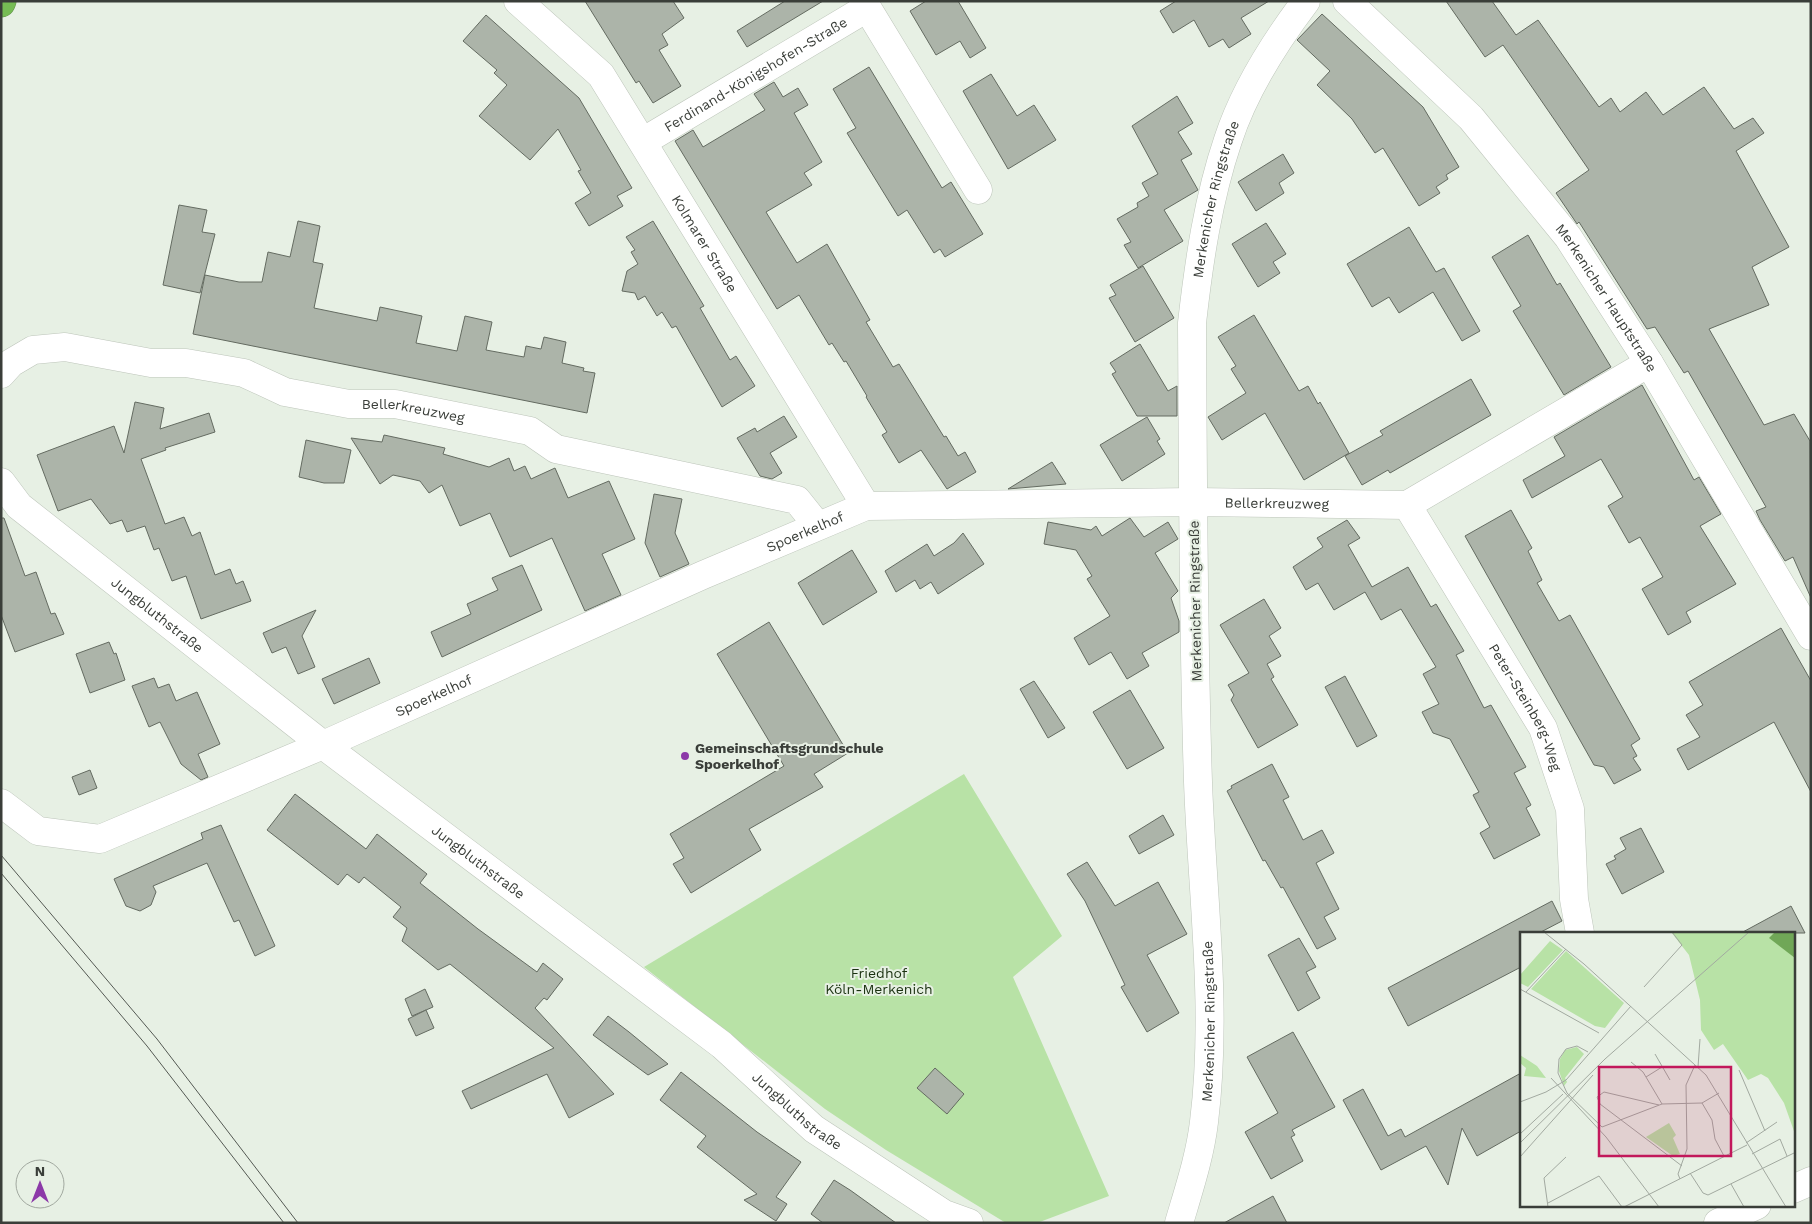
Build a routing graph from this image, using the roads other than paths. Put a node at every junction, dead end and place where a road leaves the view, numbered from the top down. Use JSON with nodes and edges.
{"nodes":[{"id":1,"x":518,"y":1,"type":"edge"},
{"id":2,"x":1306,"y":1,"type":"edge"},
{"id":3,"x":1351,"y":2,"type":"edge"},
{"id":4,"x":865,"y":5,"type":"edge"},
{"id":5,"x":644,"y":141,"type":"junction"},
{"id":6,"x":978,"y":190,"type":"dead end"},
{"id":7,"x":1649,"y":363,"type":"junction"},
{"id":8,"x":1,"y":374,"type":"edge"},
{"id":9,"x":1,"y":482,"type":"edge"},
{"id":10,"x":1193,"y":502,"type":"junction"},
{"id":11,"x":1407,"y":505,"type":"junction"},
{"id":12,"x":866,"y":506,"type":"junction"},
{"id":13,"x":817,"y":525,"type":"junction"},
{"id":14,"x":1811,"y":636,"type":"edge"},
{"id":15,"x":323,"y":745,"type":"junction"},
{"id":16,"x":1,"y":803,"type":"edge"},
{"id":17,"x":1580,"y":932,"type":"edge"},
{"id":18,"x":1811,"y":1181,"type":"edge"},
{"id":19,"x":1794,"y":1189,"type":"edge"},
{"id":20,"x":1710,"y":1206,"type":"edge"},
{"id":21,"x":1755,"y":1206,"type":"edge"},
{"id":22,"x":969,"y":1223,"type":"edge"},
{"id":23,"x":1179,"y":1223,"type":"edge"},
{"id":24,"x":1719,"y":1223,"type":"edge"}],
"edges":[{"from":1,"to":5,"type":"street","name":"Kolmarer Straße"},
{"from":2,"to":10,"type":"street","name":"Merkenicher Ringstraße"},
{"from":3,"to":7,"type":"street","name":"Merkenicher Hauptstraße"},
{"from":4,"to":5,"type":"street","name":"Ferdinand-Königshofen-Straße"},
{"from":4,"to":6,"type":"street","name":"Ferdinand-Königshofen-Straße"},
{"from":5,"to":12,"type":"street","name":"Kolmarer Straße"},
{"from":7,"to":11,"type":"street"},
{"from":7,"to":14,"type":"street","name":"Merkenicher Hauptstraße"},
{"from":8,"to":13,"type":"street","name":"Bellerkreuzweg"},
{"from":9,"to":15,"type":"street","name":"Jungbluthstraße"},
{"from":10,"to":11,"type":"street","name":"Bellerkreuzweg"},
{"from":10,"to":12,"type":"street","name":"Bellerkreuzweg"},
{"from":10,"to":23,"type":"street","name":"Merkenicher Ringstraße"},
{"from":11,"to":17,"type":"street","name":"Peter-Steinberg-Weg"},
{"from":12,"to":13,"type":"street","name":"Spoerkelhof"},
{"from":13,"to":15,"type":"street","name":"Spoerkelhof"},
{"from":15,"to":16,"type":"street","name":"Spoerkelhof"},
{"from":15,"to":22,"type":"street","name":"Jungbluthstraße"},
{"from":18,"to":19,"type":"street"},
{"from":20,"to":24,"type":"street"},
{"from":21,"to":24,"type":"street"}]}
